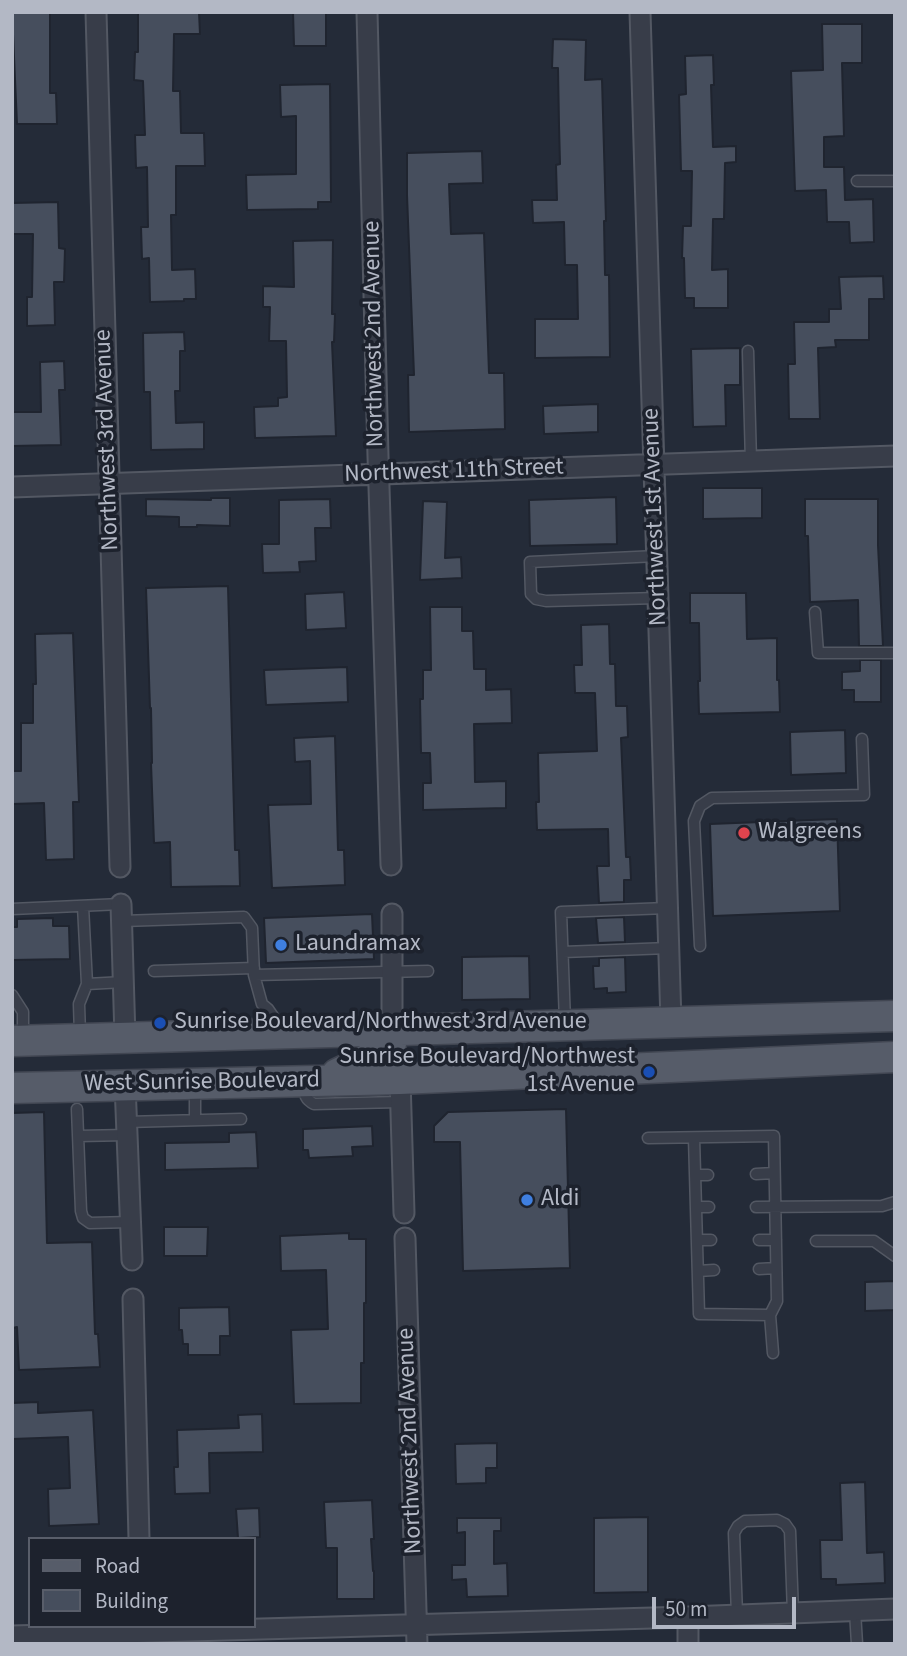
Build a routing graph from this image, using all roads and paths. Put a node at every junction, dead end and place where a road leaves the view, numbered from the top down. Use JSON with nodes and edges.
{"nodes":[{"id":1,"x":96,"y":12,"type":"edge"},
{"id":2,"x":367,"y":12,"type":"edge"},
{"id":3,"x":640,"y":12,"type":"edge"},
{"id":4,"x":857,"y":181,"type":"dead end"},
{"id":5,"x":895,"y":181,"type":"edge"},
{"id":6,"x":748,"y":351,"type":"dead end"},
{"id":7,"x":895,"y":456,"type":"edge"},
{"id":8,"x":751,"y":462,"type":"junction"},
{"id":9,"x":654,"y":465,"type":"junction"},
{"id":10,"x":379,"y":475,"type":"junction"},
{"id":11,"x":110,"y":484,"type":"junction"},
{"id":12,"x":12,"y":487,"type":"edge"},
{"id":13,"x":657,"y":556,"type":"junction"},
{"id":14,"x":658,"y":598,"type":"junction"},
{"id":15,"x":815,"y":612,"type":"dead end"},
{"id":16,"x":895,"y":653,"type":"edge"},
{"id":17,"x":862,"y":739,"type":"dead end"},
{"id":18,"x":391,"y":865,"type":"dead end"},
{"id":19,"x":120,"y":867,"type":"dead end"},
{"id":20,"x":83,"y":906,"type":"junction"},
{"id":21,"x":668,"y":908,"type":"junction"},
{"id":22,"x":12,"y":909,"type":"edge"},
{"id":23,"x":122,"y":912,"type":"junction"},
{"id":24,"x":392,"y":914,"type":"dead end"},
{"id":25,"x":700,"y":946,"type":"dead end"},
{"id":26,"x":669,"y":948,"type":"junction"},
{"id":27,"x":563,"y":952,"type":"junction"},
{"id":28,"x":154,"y":971,"type":"dead end"},
{"id":29,"x":428,"y":971,"type":"dead end"},
{"id":30,"x":254,"y":972,"type":"junction"},
{"id":31,"x":391,"y":972,"type":"junction"},
{"id":32,"x":124,"y":982,"type":"junction"},
{"id":33,"x":87,"y":984,"type":"junction"},
{"id":34,"x":12,"y":995,"type":"edge"},
{"id":35,"x":895,"y":1016,"type":"edge"},
{"id":36,"x":671,"y":1022,"type":"junction"},
{"id":37,"x":566,"y":1025,"type":"junction"},
{"id":38,"x":392,"y":1030,"type":"junction"},
{"id":39,"x":285,"y":1033,"type":"junction"},
{"id":40,"x":125,"y":1038,"type":"junction"},
{"id":41,"x":80,"y":1039,"type":"junction"},
{"id":42,"x":18,"y":1041,"type":"edge"},
{"id":43,"x":895,"y":1057,"type":"edge"},
{"id":44,"x":314,"y":1080,"type":"junction"},
{"id":45,"x":194,"y":1083,"type":"junction"},
{"id":46,"x":125,"y":1084,"type":"junction"},
{"id":47,"x":12,"y":1088,"type":"edge"},
{"id":48,"x":400,"y":1090,"type":"junction"},
{"id":49,"x":77,"y":1109,"type":"dead end"},
{"id":50,"x":241,"y":1118,"type":"dead end"},
{"id":51,"x":195,"y":1120,"type":"junction"},
{"id":52,"x":127,"y":1128,"type":"junction"},
{"id":53,"x":79,"y":1136,"type":"junction"},
{"id":54,"x":648,"y":1138,"type":"dead end"},
{"id":55,"x":694,"y":1138,"type":"junction"},
{"id":56,"x":774,"y":1173,"type":"junction"},
{"id":57,"x":756,"y":1174,"type":"dead end"},
{"id":58,"x":695,"y":1175,"type":"junction"},
{"id":59,"x":708,"y":1175,"type":"dead end"},
{"id":60,"x":895,"y":1202,"type":"edge"},
{"id":61,"x":775,"y":1206,"type":"junction"},
{"id":62,"x":709,"y":1207,"type":"dead end"},
{"id":63,"x":756,"y":1207,"type":"dead end"},
{"id":64,"x":696,"y":1208,"type":"junction"},
{"id":65,"x":404,"y":1213,"type":"dead end"},
{"id":66,"x":131,"y":1222,"type":"junction"},
{"id":67,"x":405,"y":1238,"type":"dead end"},
{"id":68,"x":697,"y":1240,"type":"junction"},
{"id":69,"x":711,"y":1240,"type":"dead end"},
{"id":70,"x":759,"y":1240,"type":"dead end"},
{"id":71,"x":776,"y":1240,"type":"junction"},
{"id":72,"x":816,"y":1241,"type":"dead end"},
{"id":73,"x":895,"y":1256,"type":"edge"},
{"id":74,"x":132,"y":1261,"type":"dead end"},
{"id":75,"x":759,"y":1269,"type":"dead end"},
{"id":76,"x":776,"y":1269,"type":"junction"},
{"id":77,"x":714,"y":1270,"type":"dead end"},
{"id":78,"x":698,"y":1271,"type":"junction"},
{"id":79,"x":133,"y":1299,"type":"dead end"},
{"id":80,"x":771,"y":1315,"type":"junction"},
{"id":81,"x":773,"y":1353,"type":"dead end"},
{"id":82,"x":139,"y":1537,"type":"edge"},
{"id":83,"x":895,"y":1609,"type":"edge"},
{"id":84,"x":855,"y":1611,"type":"junction"},
{"id":85,"x":793,"y":1613,"type":"junction"},
{"id":86,"x":737,"y":1615,"type":"junction"},
{"id":87,"x":688,"y":1617,"type":"junction"},
{"id":88,"x":417,"y":1624,"type":"junction"},
{"id":89,"x":142,"y":1634,"type":"edge"},
{"id":90,"x":12,"y":1636,"type":"edge"},
{"id":91,"x":417,"y":1644,"type":"edge"},
{"id":92,"x":688,"y":1644,"type":"edge"},
{"id":93,"x":857,"y":1644,"type":"edge"}],
"edges":[{"from":1,"to":11,"type":"street","name":"Northwest 3rd Avenue"},
{"from":2,"to":10,"type":"street","name":"Northwest 2nd Avenue"},
{"from":3,"to":9,"type":"street","name":"Northwest 1st Avenue"},
{"from":4,"to":5,"type":"lane"},
{"from":6,"to":8,"type":"lane"},
{"from":7,"to":8,"type":"street","name":"Northwest 11th Street"},
{"from":8,"to":9,"type":"street","name":"Northwest 11th Street"},
{"from":9,"to":10,"type":"street","name":"Northwest 11th Street"},
{"from":9,"to":13,"type":"street","name":"Northwest 1st Avenue"},
{"from":10,"to":11,"type":"street","name":"Northwest 11th Street"},
{"from":10,"to":18,"type":"street","name":"Northwest 2nd Avenue"},
{"from":11,"to":12,"type":"street","name":"Northwest 11th Street"},
{"from":11,"to":19,"type":"street","name":"Northwest 3rd Avenue"},
{"from":13,"to":14,"type":"street","name":"Northwest 1st Avenue"},
{"from":13,"to":14,"type":"lane"},
{"from":14,"to":21,"type":"street","name":"Northwest 1st Avenue"},
{"from":15,"to":16,"type":"lane"},
{"from":17,"to":25,"type":"lane"},
{"from":20,"to":22,"type":"lane"},
{"from":20,"to":23,"type":"lane"},
{"from":20,"to":33,"type":"lane"},
{"from":21,"to":26,"type":"street","name":"Northwest 1st Avenue"},
{"from":21,"to":27,"type":"lane"},
{"from":23,"to":30,"type":"lane"},
{"from":23,"to":32,"type":"street"},
{"from":24,"to":31,"type":"street"},
{"from":26,"to":27,"type":"lane"},
{"from":26,"to":36,"type":"street","name":"Northwest 1st Avenue"},
{"from":27,"to":37,"type":"lane"},
{"from":28,"to":30,"type":"lane"},
{"from":29,"to":31,"type":"lane"},
{"from":30,"to":31,"type":"lane"},
{"from":30,"to":39,"type":"lane"},
{"from":31,"to":38,"type":"street"},
{"from":32,"to":33,"type":"lane"},
{"from":32,"to":40,"type":"street"},
{"from":33,"to":41,"type":"lane"},
{"from":34,"to":42,"type":"lane"},
{"from":35,"to":36,"type":"main road","name":"West Sunrise Boulevard"},
{"from":36,"to":37,"type":"main road","name":"West Sunrise Boulevard"},
{"from":37,"to":38,"type":"main road","name":"West Sunrise Boulevard"},
{"from":38,"to":39,"type":"main road","name":"West Sunrise Boulevard"},
{"from":38,"to":44,"type":"main road"},
{"from":39,"to":40,"type":"main road","name":"West Sunrise Boulevard"},
{"from":40,"to":41,"type":"main road","name":"West Sunrise Boulevard"},
{"from":41,"to":42,"type":"main road","name":"West Sunrise Boulevard"},
{"from":43,"to":48,"type":"main road","name":"West Sunrise Boulevard"},
{"from":44,"to":45,"type":"main road","name":"West Sunrise Boulevard"},
{"from":44,"to":48,"type":"main road","name":"West Sunrise Boulevard"},
{"from":45,"to":46,"type":"main road","name":"West Sunrise Boulevard"},
{"from":45,"to":51,"type":"lane"},
{"from":46,"to":47,"type":"main road","name":"West Sunrise Boulevard"},
{"from":46,"to":52,"type":"street"},
{"from":48,"to":65,"type":"street"},
{"from":49,"to":53,"type":"lane"},
{"from":50,"to":51,"type":"lane"},
{"from":51,"to":52,"type":"lane"},
{"from":52,"to":53,"type":"lane"},
{"from":52,"to":66,"type":"street"},
{"from":53,"to":66,"type":"lane"},
{"from":54,"to":55,"type":"lane"},
{"from":55,"to":56,"type":"lane"},
{"from":55,"to":58,"type":"lane"},
{"from":56,"to":57,"type":"lane"},
{"from":56,"to":61,"type":"lane"},
{"from":58,"to":59,"type":"lane"},
{"from":58,"to":64,"type":"lane"},
{"from":60,"to":61,"type":"lane"},
{"from":61,"to":63,"type":"lane"},
{"from":61,"to":71,"type":"lane"},
{"from":62,"to":64,"type":"lane"},
{"from":64,"to":68,"type":"lane"},
{"from":66,"to":74,"type":"street"},
{"from":67,"to":88,"type":"street","name":"Northwest 2nd Avenue"},
{"from":68,"to":69,"type":"lane"},
{"from":68,"to":78,"type":"lane"},
{"from":70,"to":71,"type":"lane"},
{"from":71,"to":76,"type":"lane"},
{"from":72,"to":73,"type":"lane"},
{"from":75,"to":76,"type":"lane"},
{"from":76,"to":80,"type":"lane"},
{"from":77,"to":78,"type":"lane"},
{"from":78,"to":80,"type":"lane"},
{"from":79,"to":82,"type":"street"},
{"from":80,"to":81,"type":"lane"},
{"from":83,"to":84,"type":"street"},
{"from":84,"to":85,"type":"street"},
{"from":84,"to":93,"type":"lane"},
{"from":85,"to":86,"type":"street"},
{"from":85,"to":86,"type":"lane"},
{"from":86,"to":87,"type":"street"},
{"from":87,"to":88,"type":"street"},
{"from":87,"to":92,"type":"street"},
{"from":88,"to":89,"type":"street"},
{"from":88,"to":91,"type":"street","name":"Northwest 2nd Avenue"},
{"from":89,"to":90,"type":"street"}]}
